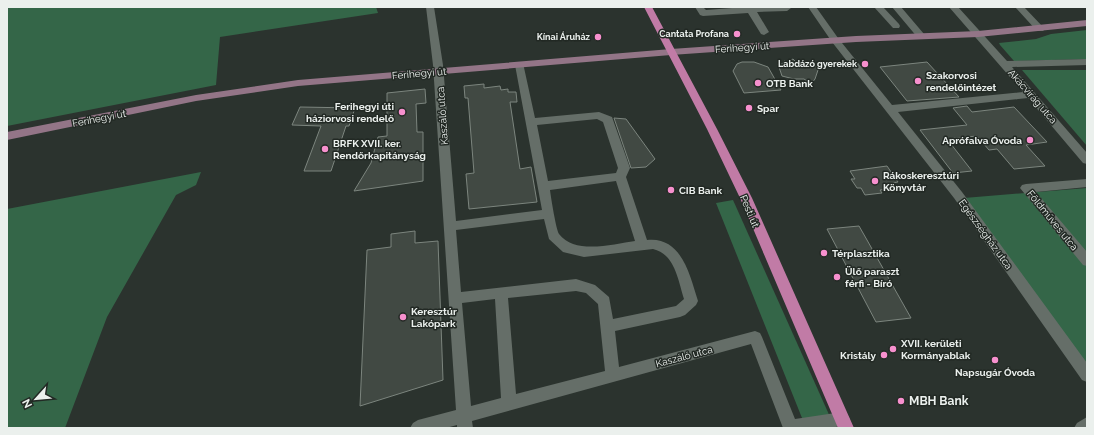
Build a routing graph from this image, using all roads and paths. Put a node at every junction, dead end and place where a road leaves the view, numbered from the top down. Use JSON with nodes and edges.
{"nodes":[{"id":1,"x":430,"y":7,"type":"edge"},
{"id":2,"x":648,"y":7,"type":"edge"},
{"id":3,"x":699,"y":7,"type":"edge"},
{"id":4,"x":812,"y":7,"type":"edge"},
{"id":5,"x":878,"y":7,"type":"edge"},
{"id":6,"x":896,"y":7,"type":"edge"},
{"id":7,"x":953,"y":7,"type":"edge"},
{"id":8,"x":1019,"y":7,"type":"edge"},
{"id":9,"x":787,"y":8,"type":"edge"},
{"id":10,"x":750,"y":9,"type":"edge"},
{"id":11,"x":1087,"y":23,"type":"edge"},
{"id":12,"x":896,"y":26,"type":"dead end"},
{"id":13,"x":1040,"y":28,"type":"junction"},
{"id":14,"x":764,"y":32,"type":"dead end"},
{"id":15,"x":978,"y":34,"type":"junction"},
{"id":16,"x":921,"y":36,"type":"junction"},
{"id":17,"x":835,"y":40,"type":"junction"},
{"id":18,"x":671,"y":52,"type":"junction"},
{"id":19,"x":1087,"y":62,"type":"edge"},
{"id":20,"x":1005,"y":64,"type":"junction"},
{"id":21,"x":520,"y":65,"type":"junction"},
{"id":22,"x":439,"y":71,"type":"junction"},
{"id":23,"x":1031,"y":94,"type":"junction"},
{"id":24,"x":891,"y":109,"type":"junction"},
{"id":25,"x":532,"y":122,"type":"junction"},
{"id":26,"x":7,"y":136,"type":"edge"},
{"id":27,"x":1087,"y":160,"type":"edge"},
{"id":28,"x":614,"y":177,"type":"dead end"},
{"id":29,"x":1087,"y":183,"type":"edge"},
{"id":30,"x":544,"y":186,"type":"junction"},
{"id":31,"x":549,"y":214,"type":"junction"},
{"id":32,"x":450,"y":226,"type":"junction"},
{"id":33,"x":643,"y":245,"type":"junction"},
{"id":34,"x":1087,"y":261,"type":"edge"},
{"id":35,"x":501,"y":293,"type":"junction"},
{"id":36,"x":456,"y":298,"type":"junction"},
{"id":37,"x":608,"y":326,"type":"junction"},
{"id":38,"x":755,"y":337,"type":"joint"},
{"id":39,"x":613,"y":375,"type":"junction"},
{"id":40,"x":1087,"y":375,"type":"edge"},
{"id":41,"x":509,"y":404,"type":"junction"},
{"id":42,"x":464,"y":422,"type":"edge"},
{"id":43,"x":844,"y":424,"type":"edge"},
{"id":44,"x":1087,"y":425,"type":"edge"},
{"id":45,"x":791,"y":427,"type":"edge"},
{"id":46,"x":418,"y":428,"type":"edge"},
{"id":47,"x":1082,"y":428,"type":"edge"}],
"edges":[{"from":1,"to":22,"type":"street","name":"Kaszáló utca"},
{"from":2,"to":18,"type":"main road","name":"Pesti út"},
{"from":3,"to":10,"type":"street"},
{"from":4,"to":17,"type":"street"},
{"from":5,"to":12,"type":"street"},
{"from":6,"to":16,"type":"street"},
{"from":7,"to":15,"type":"street"},
{"from":8,"to":13,"type":"street"},
{"from":9,"to":10,"type":"street"},
{"from":10,"to":14,"type":"street","name":"Ferihegyi út"},
{"from":11,"to":13,"type":"street","name":"Ferihegyi út"},
{"from":13,"to":15,"type":"street","name":"Ferihegyi út"},
{"from":15,"to":16,"type":"street","name":"Ferihegyi út"},
{"from":15,"to":20,"type":"street","name":"Akácvirág utca"},
{"from":16,"to":17,"type":"street","name":"Ferihegyi út"},
{"from":17,"to":18,"type":"street","name":"Ferihegyi út"},
{"from":17,"to":24,"type":"street","name":"Egészségház utca"},
{"from":18,"to":21,"type":"street","name":"Ferihegyi út"},
{"from":18,"to":43,"type":"main road","name":"Pesti út"},
{"from":19,"to":20,"type":"street"},
{"from":20,"to":23,"type":"street","name":"Akácvirág utca"},
{"from":21,"to":22,"type":"street","name":"Ferihegyi út"},
{"from":21,"to":25,"type":"street"},
{"from":22,"to":26,"type":"street","name":"Ferihegyi út"},
{"from":22,"to":32,"type":"street","name":"Kaszáló utca"},
{"from":23,"to":24,"type":"street"},
{"from":23,"to":27,"type":"street","name":"Akácvirág utca"},
{"from":24,"to":40,"type":"street","name":"Egészségház utca"},
{"from":25,"to":30,"type":"street"},
{"from":25,"to":33,"type":"street"},
{"from":28,"to":30,"type":"street"},
{"from":29,"to":34,"type":"street","name":"Földműves utca"},
{"from":30,"to":31,"type":"street"},
{"from":31,"to":32,"type":"street"},
{"from":31,"to":33,"type":"street"},
{"from":32,"to":36,"type":"street","name":"Kaszáló utca"},
{"from":33,"to":37,"type":"street"},
{"from":35,"to":36,"type":"street"},
{"from":35,"to":37,"type":"street"},
{"from":35,"to":41,"type":"street"},
{"from":36,"to":42,"type":"street","name":"Kaszáló utca"},
{"from":37,"to":39,"type":"street"},
{"from":38,"to":39,"type":"street","name":"Kaszáló utca"},
{"from":38,"to":45,"type":"street","name":"Pesti út"},
{"from":39,"to":41,"type":"street","name":"Kaszáló utca"},
{"from":41,"to":42,"type":"street","name":"Kaszáló utca"},
{"from":42,"to":46,"type":"street","name":"Kaszáló utca"},
{"from":43,"to":45,"type":"street","name":"Pesti út"},
{"from":44,"to":47,"type":"street"}]}
